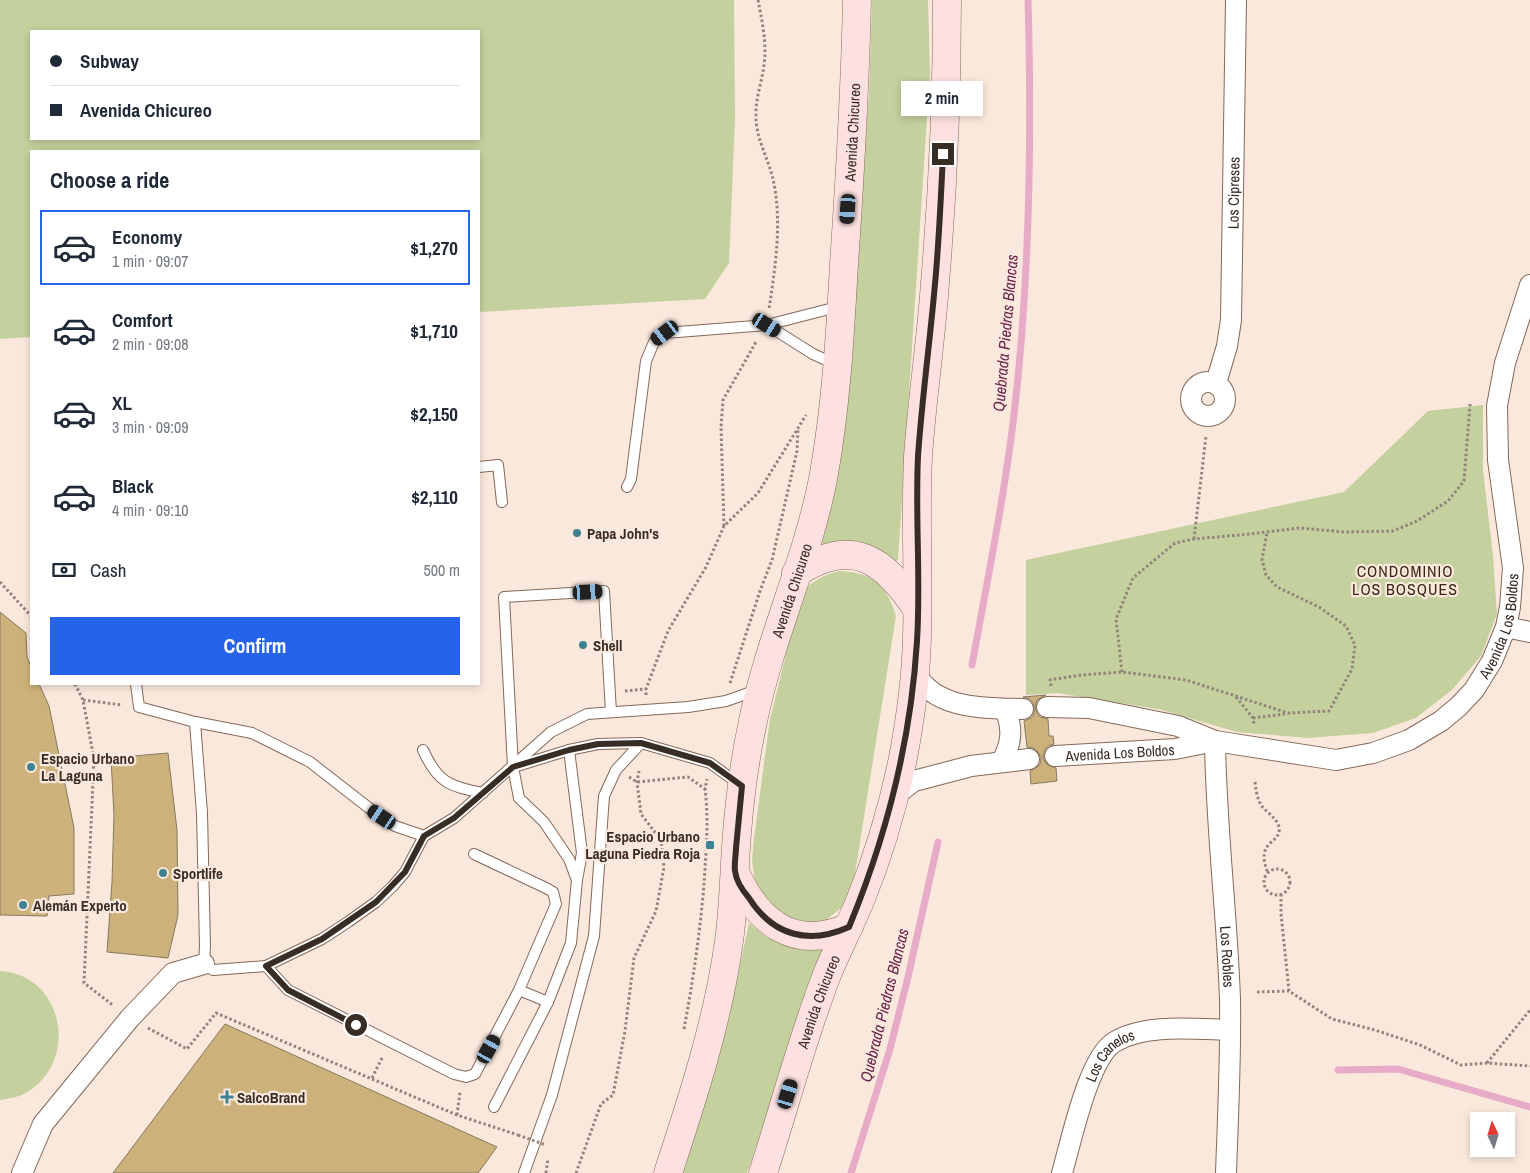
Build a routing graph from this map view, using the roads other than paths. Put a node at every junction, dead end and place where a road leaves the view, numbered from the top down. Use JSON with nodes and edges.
{"nodes":[{"id":1,"x":857,"y":0,"type":"edge"},
{"id":2,"x":947,"y":0,"type":"edge"},
{"id":3,"x":1236,"y":0,"type":"edge"},
{"id":4,"x":1530,"y":285,"type":"edge"},
{"id":5,"x":842,"y":305,"type":"junction"},
{"id":6,"x":767,"y":325,"type":"junction"},
{"id":7,"x":837,"y":366,"type":"junction"},
{"id":8,"x":1216,"y":383,"type":"dead end"},
{"id":9,"x":480,"y":466,"type":"edge"},
{"id":10,"x":627,"y":487,"type":"dead end"},
{"id":11,"x":502,"y":502,"type":"dead end"},
{"id":12,"x":796,"y":573,"type":"junction"},
{"id":13,"x":917,"y":609,"type":"junction"},
{"id":14,"x":1506,"y":627,"type":"junction"},
{"id":15,"x":1530,"y":632,"type":"edge"},
{"id":16,"x":915,"y":672,"type":"junction"},
{"id":17,"x":136,"y":685,"type":"edge"},
{"id":18,"x":760,"y":689,"type":"junction"},
{"id":19,"x":1050,"y":707,"type":"road end"},
{"id":20,"x":611,"y":712,"type":"junction"},
{"id":21,"x":195,"y":722,"type":"junction"},
{"id":22,"x":1215,"y":741,"type":"junction"},
{"id":23,"x":641,"y":743,"type":"junction"},
{"id":24,"x":423,"y":750,"type":"dead end"},
{"id":25,"x":569,"y":750,"type":"junction"},
{"id":26,"x":1055,"y":756,"type":"dead end"},
{"id":27,"x":1029,"y":759,"type":"dead end"},
{"id":28,"x":1002,"y":761,"type":"junction"},
{"id":29,"x":513,"y":767,"type":"junction"},
{"id":30,"x":742,"y":786,"type":"junction"},
{"id":31,"x":483,"y":793,"type":"junction"},
{"id":32,"x":894,"y":796,"type":"junction"},
{"id":33,"x":424,"y":836,"type":"junction"},
{"id":34,"x":474,"y":854,"type":"dead end"},
{"id":35,"x":735,"y":872,"type":"junction"},
{"id":36,"x":577,"y":880,"type":"junction"},
{"id":37,"x":849,"y":927,"type":"junction"},
{"id":38,"x":204,"y":964,"type":"junction"},
{"id":39,"x":266,"y":966,"type":"junction"},
{"id":40,"x":519,"y":990,"type":"junction"},
{"id":41,"x":548,"y":1002,"type":"junction"},
{"id":42,"x":1229,"y":1030,"type":"junction"},
{"id":43,"x":494,"y":1107,"type":"dead end"},
{"id":44,"x":22,"y":1173,"type":"edge"},
{"id":45,"x":524,"y":1173,"type":"edge"},
{"id":46,"x":668,"y":1173,"type":"edge"},
{"id":47,"x":763,"y":1173,"type":"edge"},
{"id":48,"x":1062,"y":1173,"type":"edge"},
{"id":49,"x":1226,"y":1173,"type":"edge"}],
"edges":[{"from":1,"to":5,"type":"main road","name":"Avenida Chicureo"},
{"from":2,"to":13,"type":"main road","name":"Avenida Chicureo"},
{"from":3,"to":8,"type":"street","name":"Los Cipreses"},
{"from":4,"to":14,"type":"street","name":"Avenida Los Boldos"},
{"from":5,"to":6,"type":"lane"},
{"from":5,"to":7,"type":"main road","name":"Avenida Chicureo"},
{"from":6,"to":7,"type":"lane"},
{"from":6,"to":10,"type":"lane"},
{"from":7,"to":12,"type":"main road","name":"Avenida Chicureo"},
{"from":9,"to":11,"type":"lane"},
{"from":12,"to":13,"type":"main road"},
{"from":12,"to":18,"type":"main road","name":"Avenida Chicureo"},
{"from":13,"to":16,"type":"main road","name":"Avenida Chicureo"},
{"from":14,"to":15,"type":"street"},
{"from":14,"to":22,"type":"street","name":"Avenida Los Boldos"},
{"from":16,"to":28,"type":"street"},
{"from":16,"to":32,"type":"main road","name":"Avenida Chicureo"},
{"from":17,"to":21,"type":"lane"},
{"from":18,"to":20,"type":"lane"},
{"from":18,"to":30,"type":"main road","name":"Avenida Chicureo"},
{"from":19,"to":22,"type":"street","name":"Avenida Los Boldos"},
{"from":20,"to":29,"type":"lane"},
{"from":20,"to":29,"type":"lane"},
{"from":21,"to":33,"type":"lane"},
{"from":21,"to":38,"type":"lane"},
{"from":22,"to":26,"type":"street","name":"Avenida Los Boldos"},
{"from":22,"to":42,"type":"street","name":"Los Robles"},
{"from":23,"to":25,"type":"lane"},
{"from":23,"to":30,"type":"lane"},
{"from":23,"to":45,"type":"lane"},
{"from":24,"to":31,"type":"lane"},
{"from":25,"to":29,"type":"lane"},
{"from":25,"to":36,"type":"lane"},
{"from":27,"to":28,"type":"street"},
{"from":28,"to":32,"type":"street"},
{"from":29,"to":31,"type":"lane"},
{"from":29,"to":36,"type":"lane"},
{"from":30,"to":35,"type":"main road","name":"Avenida Chicureo"},
{"from":31,"to":33,"type":"lane"},
{"from":32,"to":37,"type":"main road","name":"Avenida Chicureo"},
{"from":33,"to":39,"type":"lane"},
{"from":34,"to":40,"type":"lane"},
{"from":35,"to":37,"type":"main road"},
{"from":35,"to":46,"type":"main road","name":"Avenida Chicureo"},
{"from":36,"to":41,"type":"lane"},
{"from":37,"to":47,"type":"main road","name":"Avenida Chicureo"},
{"from":38,"to":39,"type":"lane"},
{"from":38,"to":44,"type":"street"},
{"from":39,"to":40,"type":"lane"},
{"from":40,"to":41,"type":"lane"},
{"from":41,"to":43,"type":"lane"},
{"from":42,"to":48,"type":"street","name":"Los Canelos"},
{"from":42,"to":49,"type":"street","name":"Los Robles"}]}
